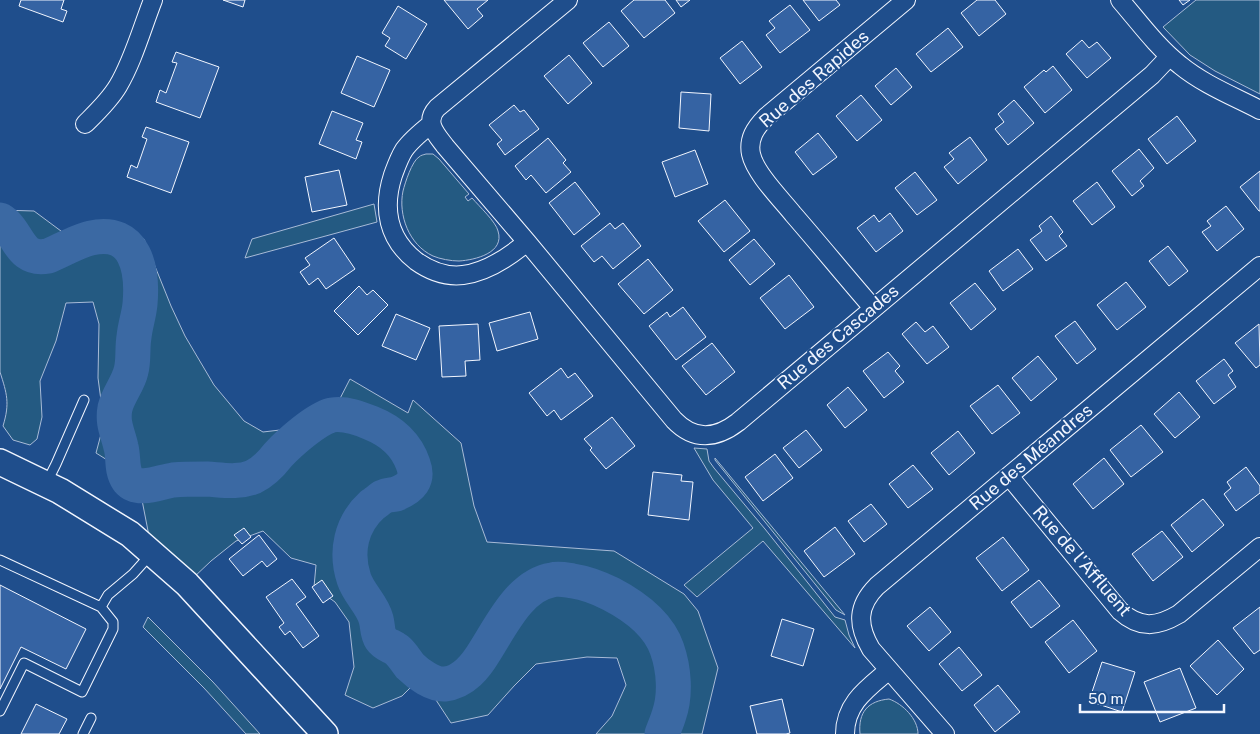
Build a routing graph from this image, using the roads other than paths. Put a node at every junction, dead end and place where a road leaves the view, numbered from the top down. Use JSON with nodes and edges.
{"nodes":[{"id":1,"x":153,"y":0,"type":"edge"},
{"id":2,"x":568,"y":0,"type":"edge"},
{"id":3,"x":906,"y":0,"type":"edge"},
{"id":4,"x":1120,"y":0,"type":"edge"},
{"id":5,"x":1169,"y":57,"type":"junction"},
{"id":6,"x":1260,"y":110,"type":"edge"},
{"id":7,"x":85,"y":124,"type":"dead end"},
{"id":8,"x":432,"y":124,"type":"junction"},
{"id":9,"x":527,"y":242,"type":"junction"},
{"id":10,"x":1260,"y":266,"type":"edge"},
{"id":11,"x":873,"y":308,"type":"junction"},
{"id":12,"x":84,"y":400,"type":"dead end"},
{"id":13,"x":0,"y":462,"type":"edge"},
{"id":14,"x":1009,"y":476,"type":"junction"},
{"id":15,"x":46,"y":484,"type":"junction"},
{"id":16,"x":1260,"y":547,"type":"edge"},
{"id":17,"x":152,"y":553,"type":"junction"},
{"id":18,"x":0,"y":560,"type":"edge"},
{"id":19,"x":101,"y":608,"type":"junction"},
{"id":20,"x":889,"y":670,"type":"junction"},
{"id":21,"x":0,"y":711,"type":"edge"},
{"id":22,"x":91,"y":718,"type":"dead end"},
{"id":23,"x":83,"y":734,"type":"edge"},
{"id":24,"x":325,"y":734,"type":"edge"},
{"id":25,"x":845,"y":734,"type":"edge"},
{"id":26,"x":945,"y":734,"type":"edge"}],
"edges":[{"from":1,"to":7,"type":"street"},
{"from":2,"to":8,"type":"street"},
{"from":3,"to":11,"type":"street","name":"Rue des Rapides"},
{"from":4,"to":5,"type":"street"},
{"from":5,"to":6,"type":"street"},
{"from":5,"to":11,"type":"street","name":"Rue des Cascades"},
{"from":8,"to":9,"type":"street","name":"Rue des Cascades"},
{"from":8,"to":9,"type":"street"},
{"from":9,"to":11,"type":"street","name":"Rue des Cascades"},
{"from":10,"to":14,"type":"street","name":"Rue des Méandres"},
{"from":12,"to":15,"type":"lane"},
{"from":13,"to":15,"type":"main road"},
{"from":14,"to":16,"type":"street","name":"Rue de l'Affluent"},
{"from":14,"to":20,"type":"street","name":"Rue des Méandres"},
{"from":15,"to":17,"type":"main road"},
{"from":17,"to":19,"type":"lane"},
{"from":17,"to":24,"type":"main road"},
{"from":18,"to":19,"type":"lane"},
{"from":19,"to":21,"type":"lane"},
{"from":20,"to":25,"type":"street"},
{"from":20,"to":26,"type":"street","name":"Rue des Méandres"},
{"from":22,"to":23,"type":"lane"}]}
